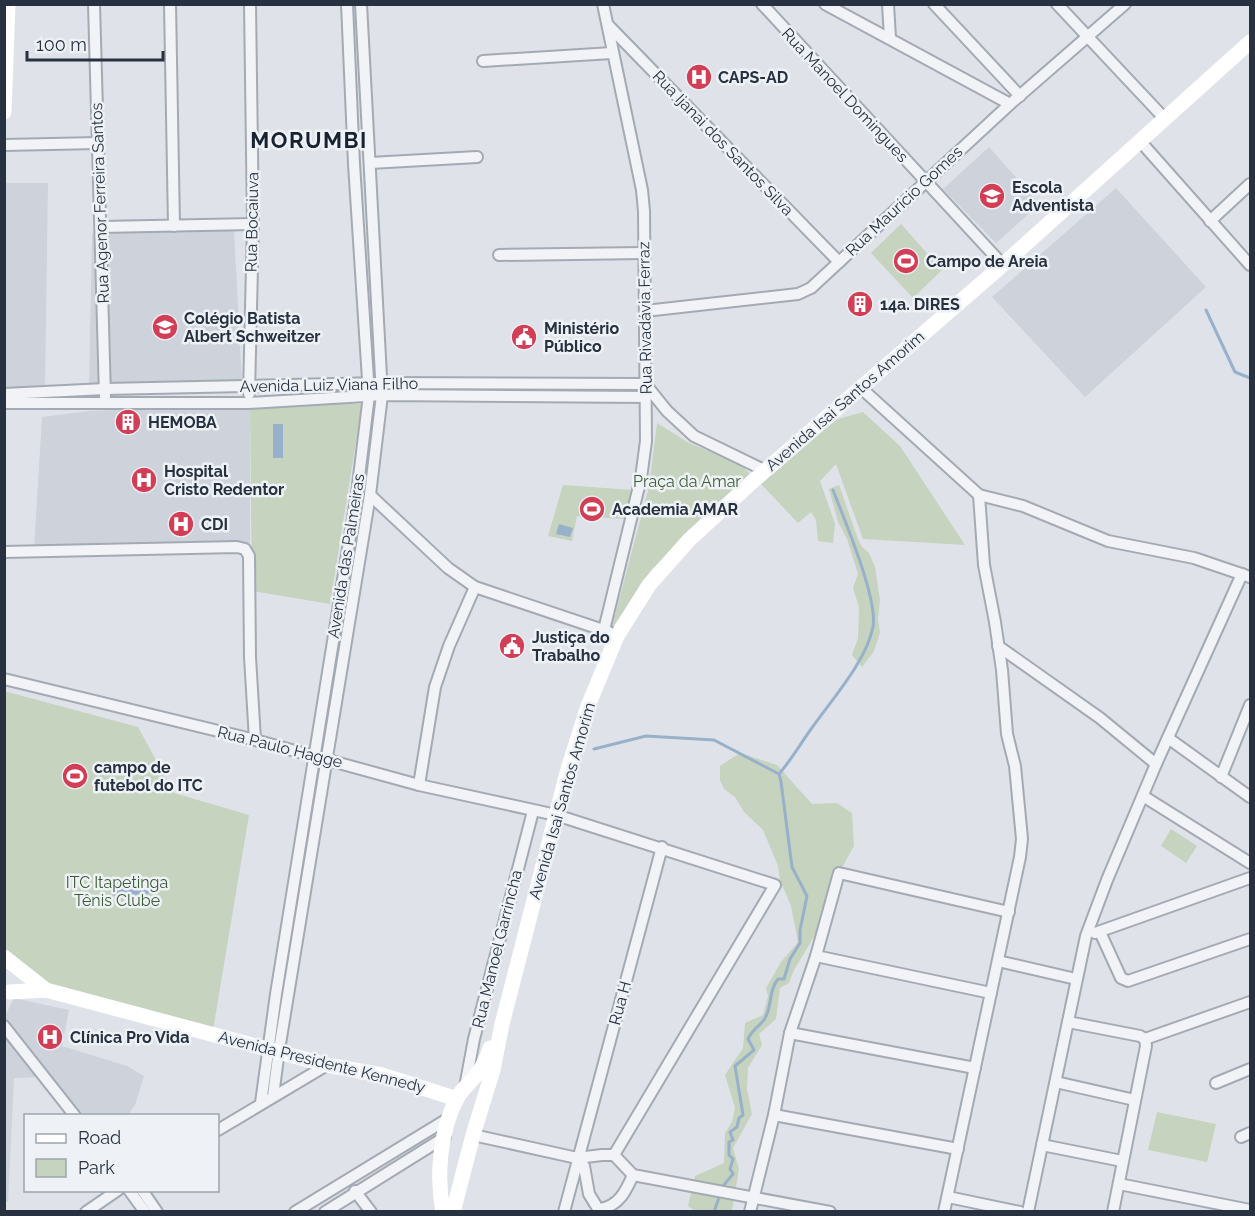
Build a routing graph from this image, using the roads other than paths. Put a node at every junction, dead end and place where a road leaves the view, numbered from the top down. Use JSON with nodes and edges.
{"nodes":[{"id":1,"x":8,"y":4,"type":"edge"},
{"id":2,"x":94,"y":4,"type":"edge"},
{"id":3,"x":170,"y":4,"type":"edge"},
{"id":4,"x":250,"y":4,"type":"edge"},
{"id":5,"x":347,"y":4,"type":"edge"},
{"id":6,"x":360,"y":4,"type":"edge"},
{"id":7,"x":603,"y":4,"type":"edge"},
{"id":8,"x":762,"y":4,"type":"edge"},
{"id":9,"x":825,"y":4,"type":"edge"},
{"id":10,"x":888,"y":4,"type":"edge"},
{"id":11,"x":934,"y":4,"type":"edge"},
{"id":12,"x":1057,"y":4,"type":"edge"},
{"id":13,"x":1125,"y":4,"type":"edge"},
{"id":14,"x":607,"y":25,"type":"junction"},
{"id":15,"x":890,"y":38,"type":"junction"},
{"id":16,"x":1087,"y":38,"type":"junction"},
{"id":17,"x":1251,"y":42,"type":"edge"},
{"id":18,"x":612,"y":53,"type":"junction"},
{"id":19,"x":483,"y":61,"type":"dead end"},
{"id":20,"x":1020,"y":96,"type":"junction"},
{"id":21,"x":1010,"y":104,"type":"junction"},
{"id":22,"x":4,"y":112,"type":"edge"},
{"id":23,"x":1165,"y":119,"type":"junction"},
{"id":24,"x":1140,"y":141,"type":"junction"},
{"id":25,"x":98,"y":143,"type":"junction"},
{"id":26,"x":4,"y":144,"type":"edge"},
{"id":27,"x":477,"y":157,"type":"dead end"},
{"id":28,"x":370,"y":163,"type":"junction"},
{"id":29,"x":925,"y":180,"type":"junction"},
{"id":30,"x":1251,"y":184,"type":"edge"},
{"id":31,"x":1210,"y":221,"type":"junction"},
{"id":32,"x":254,"y":224,"type":"junction"},
{"id":33,"x":174,"y":226,"type":"junction"},
{"id":34,"x":101,"y":227,"type":"junction"},
{"id":35,"x":643,"y":253,"type":"junction"},
{"id":36,"x":499,"y":255,"type":"dead end"},
{"id":37,"x":839,"y":262,"type":"junction"},
{"id":38,"x":1003,"y":265,"type":"junction"},
{"id":39,"x":1251,"y":266,"type":"edge"},
{"id":40,"x":377,"y":296,"type":"junction"},
{"id":41,"x":363,"y":297,"type":"junction"},
{"id":42,"x":645,"y":311,"type":"junction"},
{"id":43,"x":382,"y":383,"type":"junction"},
{"id":44,"x":249,"y":387,"type":"junction"},
{"id":45,"x":861,"y":388,"type":"junction"},
{"id":46,"x":105,"y":390,"type":"junction"},
{"id":47,"x":369,"y":390,"type":"junction"},
{"id":48,"x":647,"y":391,"type":"junction"},
{"id":49,"x":4,"y":394,"type":"edge"},
{"id":50,"x":382,"y":395,"type":"junction"},
{"id":51,"x":105,"y":402,"type":"junction"},
{"id":52,"x":4,"y":403,"type":"edge"},
{"id":53,"x":249,"y":403,"type":"junction"},
{"id":54,"x":766,"y":471,"type":"junction"},
{"id":55,"x":370,"y":495,"type":"junction"},
{"id":56,"x":979,"y":495,"type":"junction"},
{"id":57,"x":4,"y":552,"type":"edge"},
{"id":58,"x":1246,"y":576,"type":"edge"},
{"id":59,"x":475,"y":587,"type":"junction"},
{"id":60,"x":610,"y":633,"type":"junction"},
{"id":61,"x":998,"y":646,"type":"junction"},
{"id":62,"x":4,"y":679,"type":"edge"},
{"id":63,"x":1251,"y":705,"type":"edge"},
{"id":64,"x":1168,"y":738,"type":"junction"},
{"id":65,"x":255,"y":740,"type":"junction"},
{"id":66,"x":315,"y":756,"type":"junction"},
{"id":67,"x":328,"y":759,"type":"junction"},
{"id":68,"x":1156,"y":765,"type":"junction"},
{"id":69,"x":1221,"y":777,"type":"junction"},
{"id":70,"x":419,"y":785,"type":"junction"},
{"id":71,"x":1143,"y":796,"type":"junction"},
{"id":72,"x":1251,"y":796,"type":"edge"},
{"id":73,"x":533,"y":811,"type":"junction"},
{"id":74,"x":556,"y":815,"type":"junction"},
{"id":75,"x":662,"y":847,"type":"junction"},
{"id":76,"x":1251,"y":863,"type":"edge"},
{"id":77,"x":1251,"y":878,"type":"edge"},
{"id":78,"x":1009,"y":912,"type":"junction"},
{"id":79,"x":1100,"y":932,"type":"junction"},
{"id":80,"x":1086,"y":936,"type":"junction"},
{"id":81,"x":1251,"y":939,"type":"edge"},
{"id":82,"x":816,"y":956,"type":"junction"},
{"id":83,"x":4,"y":958,"type":"edge"},
{"id":84,"x":998,"y":961,"type":"junction"},
{"id":85,"x":1076,"y":979,"type":"junction"},
{"id":86,"x":46,"y":990,"type":"junction"},
{"id":87,"x":991,"y":993,"type":"junction"},
{"id":88,"x":7,"y":995,"type":"edge"},
{"id":89,"x":1251,"y":1002,"type":"edge"},
{"id":90,"x":1068,"y":1022,"type":"junction"},
{"id":91,"x":502,"y":1024,"type":"junction"},
{"id":92,"x":5,"y":1029,"type":"edge"},
{"id":93,"x":790,"y":1033,"type":"junction"},
{"id":94,"x":1145,"y":1039,"type":"junction"},
{"id":95,"x":274,"y":1049,"type":"junction"},
{"id":96,"x":327,"y":1065,"type":"junction"},
{"id":97,"x":975,"y":1068,"type":"junction"},
{"id":98,"x":1251,"y":1069,"type":"edge"},
{"id":99,"x":1056,"y":1082,"type":"junction"},
{"id":100,"x":1216,"y":1083,"type":"dead end"},
{"id":101,"x":461,"y":1092,"type":"junction"},
{"id":102,"x":273,"y":1096,"type":"junction"},
{"id":103,"x":485,"y":1099,"type":"junction"},
{"id":104,"x":1135,"y":1100,"type":"junction"},
{"id":105,"x":261,"y":1103,"type":"junction"},
{"id":106,"x":73,"y":1114,"type":"edge"},
{"id":107,"x":774,"y":1115,"type":"junction"},
{"id":108,"x":449,"y":1118,"type":"junction"},
{"id":109,"x":219,"y":1129,"type":"edge"},
{"id":110,"x":473,"y":1135,"type":"junction"},
{"id":111,"x":445,"y":1137,"type":"junction"},
{"id":112,"x":1042,"y":1145,"type":"junction"},
{"id":113,"x":958,"y":1149,"type":"junction"},
{"id":114,"x":614,"y":1155,"type":"junction"},
{"id":115,"x":577,"y":1158,"type":"junction"},
{"id":116,"x":1122,"y":1161,"type":"junction"},
{"id":117,"x":633,"y":1175,"type":"junction"},
{"id":118,"x":1119,"y":1184,"type":"junction"},
{"id":119,"x":355,"y":1191,"type":"junction"},
{"id":120,"x":116,"y":1192,"type":"edge"},
{"id":121,"x":130,"y":1192,"type":"edge"},
{"id":122,"x":143,"y":1192,"type":"edge"},
{"id":123,"x":752,"y":1197,"type":"junction"},
{"id":124,"x":948,"y":1197,"type":"junction"},
{"id":125,"x":600,"y":1210,"type":"edge"},
{"id":126,"x":1008,"y":1210,"type":"edge"},
{"id":127,"x":1251,"y":1210,"type":"edge"},
{"id":128,"x":86,"y":1212,"type":"edge"},
{"id":129,"x":145,"y":1212,"type":"edge"},
{"id":130,"x":157,"y":1212,"type":"edge"},
{"id":131,"x":295,"y":1212,"type":"edge"},
{"id":132,"x":325,"y":1212,"type":"edge"},
{"id":133,"x":371,"y":1212,"type":"edge"},
{"id":134,"x":443,"y":1212,"type":"edge"},
{"id":135,"x":453,"y":1212,"type":"edge"},
{"id":136,"x":564,"y":1212,"type":"edge"},
{"id":137,"x":750,"y":1212,"type":"edge"},
{"id":138,"x":830,"y":1212,"type":"edge"},
{"id":139,"x":944,"y":1212,"type":"edge"},
{"id":140,"x":1020,"y":1212,"type":"edge"},
{"id":141,"x":1028,"y":1212,"type":"edge"},
{"id":142,"x":1113,"y":1212,"type":"edge"}],
"edges":[{"from":1,"to":22,"type":"main road"},
{"from":2,"to":25,"type":"street","name":"Rua Agenor Ferreira Santos"},
{"from":3,"to":33,"type":"street"},
{"from":4,"to":32,"type":"street","name":"Rua Bocaiuva"},
{"from":5,"to":41,"type":"street","name":"Avenida das Palmeiras"},
{"from":6,"to":28,"type":"street","name":"Avenida das Palmeiras"},
{"from":7,"to":14,"type":"street","name":"Rua Rivadávia Ferraz"},
{"from":8,"to":29,"type":"street","name":"Rua Manoel Domingues"},
{"from":9,"to":15,"type":"street"},
{"from":10,"to":15,"type":"street"},
{"from":11,"to":20,"type":"street"},
{"from":12,"to":16,"type":"street"},
{"from":13,"to":16,"type":"street","name":"Rua Maurício Gomes"},
{"from":14,"to":18,"type":"street","name":"Rua Rivadávia Ferraz"},
{"from":14,"to":37,"type":"street","name":"Rua Ijanai dos Santos Silva"},
{"from":15,"to":21,"type":"street"},
{"from":16,"to":20,"type":"street","name":"Rua Maurício Gomes"},
{"from":16,"to":23,"type":"street"},
{"from":17,"to":23,"type":"main road","name":"Avenida Isai Santos Amorim"},
{"from":18,"to":19,"type":"street"},
{"from":18,"to":35,"type":"street","name":"Rua Rivadávia Ferraz"},
{"from":20,"to":21,"type":"street","name":"Rua Maurício Gomes"},
{"from":21,"to":29,"type":"street","name":"Rua Maurício Gomes"},
{"from":23,"to":24,"type":"main road","name":"Avenida Isai Santos Amorim"},
{"from":24,"to":31,"type":"street"},
{"from":24,"to":38,"type":"main road","name":"Avenida Isai Santos Amorim"},
{"from":25,"to":26,"type":"street"},
{"from":25,"to":34,"type":"street","name":"Rua Agenor Ferreira Santos"},
{"from":27,"to":28,"type":"street"},
{"from":28,"to":40,"type":"street","name":"Avenida das Palmeiras"},
{"from":29,"to":37,"type":"street","name":"Rua Maurício Gomes"},
{"from":29,"to":38,"type":"street","name":"Rua Manoel Domingues"},
{"from":30,"to":31,"type":"street"},
{"from":31,"to":39,"type":"street"},
{"from":32,"to":33,"type":"street"},
{"from":32,"to":44,"type":"street","name":"Rua Bocaiuva"},
{"from":33,"to":34,"type":"street"},
{"from":34,"to":46,"type":"street","name":"Rua Agenor Ferreira Santos"},
{"from":35,"to":36,"type":"street"},
{"from":35,"to":42,"type":"street","name":"Rua Rivadávia Ferraz"},
{"from":37,"to":42,"type":"street","name":"Rua Maurício Gomes"},
{"from":38,"to":45,"type":"main road","name":"Avenida Isai Santos Amorim"},
{"from":40,"to":41,"type":"street"},
{"from":40,"to":43,"type":"street","name":"Avenida das Palmeiras"},
{"from":41,"to":47,"type":"street","name":"Avenida das Palmeiras"},
{"from":42,"to":48,"type":"street","name":"Rua Rivadávia Ferraz"},
{"from":43,"to":47,"type":"street","name":"Avenida Luiz Viana Filho"},
{"from":43,"to":48,"type":"street","name":"Avenida Luiz Viana Filho"},
{"from":43,"to":50,"type":"street","name":"Avenida das Palmeiras"},
{"from":44,"to":46,"type":"street","name":"Avenida Luiz Viana Filho"},
{"from":44,"to":47,"type":"street","name":"Avenida Luiz Viana Filho"},
{"from":44,"to":53,"type":"street","name":"Rua Bocaiuva"},
{"from":45,"to":54,"type":"main road","name":"Avenida Isai Santos Amorim"},
{"from":45,"to":56,"type":"street"},
{"from":46,"to":49,"type":"street","name":"Avenida Luiz Viana Filho"},
{"from":46,"to":51,"type":"street","name":"Rua Agenor Ferreira Santos"},
{"from":47,"to":50,"type":"street","name":"Avenida Luiz Viana Filho"},
{"from":47,"to":53,"type":"street","name":"Avenida Luiz Viana Filho"},
{"from":47,"to":66,"type":"street","name":"Avenida das Palmeiras"},
{"from":48,"to":50,"type":"street","name":"Avenida Luiz Viana Filho"},
{"from":48,"to":54,"type":"street"},
{"from":48,"to":60,"type":"street","name":"Rua Rivadávia Ferraz"},
{"from":50,"to":55,"type":"street","name":"Avenida das Palmeiras"},
{"from":51,"to":52,"type":"street","name":"Avenida Luiz Viana Filho"},
{"from":51,"to":53,"type":"street","name":"Avenida Luiz Viana Filho"},
{"from":54,"to":60,"type":"main road","name":"Avenida Isai Santos Amorim"},
{"from":55,"to":59,"type":"street"},
{"from":55,"to":67,"type":"street","name":"Avenida das Palmeiras"},
{"from":56,"to":58,"type":"street"},
{"from":56,"to":61,"type":"street"},
{"from":57,"to":65,"type":"street"},
{"from":58,"to":64,"type":"street"},
{"from":59,"to":60,"type":"street"},
{"from":59,"to":70,"type":"street"},
{"from":60,"to":74,"type":"main road","name":"Avenida Isai Santos Amorim"},
{"from":61,"to":68,"type":"street"},
{"from":61,"to":78,"type":"street"},
{"from":62,"to":65,"type":"street","name":"Rua Paulo Hagge"},
{"from":63,"to":69,"type":"street"},
{"from":64,"to":68,"type":"street"},
{"from":64,"to":69,"type":"street"},
{"from":65,"to":66,"type":"street","name":"Rua Paulo Hagge"},
{"from":66,"to":67,"type":"street","name":"Rua Paulo Hagge"},
{"from":66,"to":95,"type":"street","name":"Avenida das Palmeiras"},
{"from":67,"to":70,"type":"street","name":"Rua Paulo Hagge"},
{"from":67,"to":95,"type":"street","name":"Avenida das Palmeiras"},
{"from":68,"to":71,"type":"street"},
{"from":69,"to":72,"type":"street"},
{"from":70,"to":73,"type":"street","name":"Rua Paulo Hagge"},
{"from":71,"to":76,"type":"street"},
{"from":71,"to":80,"type":"street"},
{"from":73,"to":74,"type":"street","name":"Rua Paulo Hagge"},
{"from":73,"to":101,"type":"street","name":"Rua Manoel Garrincha"},
{"from":74,"to":75,"type":"street"},
{"from":74,"to":91,"type":"main road","name":"Avenida Isai Santos Amorim"},
{"from":75,"to":114,"type":"street"},
{"from":75,"to":115,"type":"street","name":"Rua H"},
{"from":77,"to":79,"type":"street"},
{"from":78,"to":82,"type":"street"},
{"from":78,"to":84,"type":"street"},
{"from":79,"to":80,"type":"street"},
{"from":79,"to":81,"type":"street"},
{"from":80,"to":85,"type":"street"},
{"from":82,"to":87,"type":"street"},
{"from":82,"to":93,"type":"street"},
{"from":83,"to":86,"type":"main road","name":"Avenida Presidente Kennedy"},
{"from":83,"to":88,"type":"main road"},
{"from":84,"to":85,"type":"street"},
{"from":84,"to":87,"type":"street"},
{"from":85,"to":90,"type":"street"},
{"from":86,"to":88,"type":"main road","name":"Avenida Presidente Kennedy"},
{"from":86,"to":95,"type":"main road","name":"Avenida Presidente Kennedy"},
{"from":87,"to":97,"type":"street"},
{"from":89,"to":94,"type":"street"},
{"from":90,"to":94,"type":"street"},
{"from":90,"to":99,"type":"street"},
{"from":91,"to":101,"type":"main road"},
{"from":91,"to":103,"type":"main road","name":"Avenida Isai Santos Amorim"},
{"from":92,"to":106,"type":"street"},
{"from":93,"to":97,"type":"street"},
{"from":93,"to":107,"type":"street"},
{"from":94,"to":104,"type":"street"},
{"from":95,"to":96,"type":"main road","name":"Avenida Presidente Kennedy"},
{"from":95,"to":102,"type":"street","name":"Avenida das Palmeiras"},
{"from":95,"to":105,"type":"street","name":"Avenida das Palmeiras"},
{"from":96,"to":101,"type":"main road","name":"Avenida Presidente Kennedy"},
{"from":96,"to":102,"type":"street"},
{"from":97,"to":113,"type":"street"},
{"from":98,"to":100,"type":"street"},
{"from":99,"to":104,"type":"street"},
{"from":99,"to":112,"type":"street"},
{"from":101,"to":103,"type":"main road","name":"Avenida Presidente Kennedy"},
{"from":101,"to":108,"type":"main road"},
{"from":102,"to":105,"type":"street"},
{"from":103,"to":110,"type":"main road","name":"Avenida Isai Santos Amorim"},
{"from":104,"to":116,"type":"street"},
{"from":105,"to":109,"type":"street"},
{"from":107,"to":113,"type":"street"},
{"from":107,"to":123,"type":"street"},
{"from":108,"to":111,"type":"main road"},
{"from":108,"to":131,"type":"street"},
{"from":110,"to":115,"type":"street"},
{"from":110,"to":135,"type":"main road","name":"Avenida Isai Santos Amorim"},
{"from":111,"to":119,"type":"street"},
{"from":111,"to":134,"type":"main road"},
{"from":112,"to":116,"type":"street"},
{"from":112,"to":141,"type":"street"},
{"from":113,"to":124,"type":"street"},
{"from":114,"to":115,"type":"street"},
{"from":114,"to":117,"type":"street"},
{"from":115,"to":125,"type":"street"},
{"from":115,"to":136,"type":"street","name":"Rua H"},
{"from":116,"to":118,"type":"street"},
{"from":117,"to":123,"type":"street"},
{"from":117,"to":125,"type":"street"},
{"from":118,"to":127,"type":"street"},
{"from":118,"to":142,"type":"street"},
{"from":119,"to":132,"type":"street"},
{"from":119,"to":133,"type":"street"},
{"from":120,"to":128,"type":"street"},
{"from":121,"to":129,"type":"street"},
{"from":122,"to":130,"type":"street"},
{"from":123,"to":137,"type":"street"},
{"from":123,"to":138,"type":"street"},
{"from":124,"to":126,"type":"street"},
{"from":124,"to":139,"type":"street"},
{"from":126,"to":140,"type":"street"}]}
